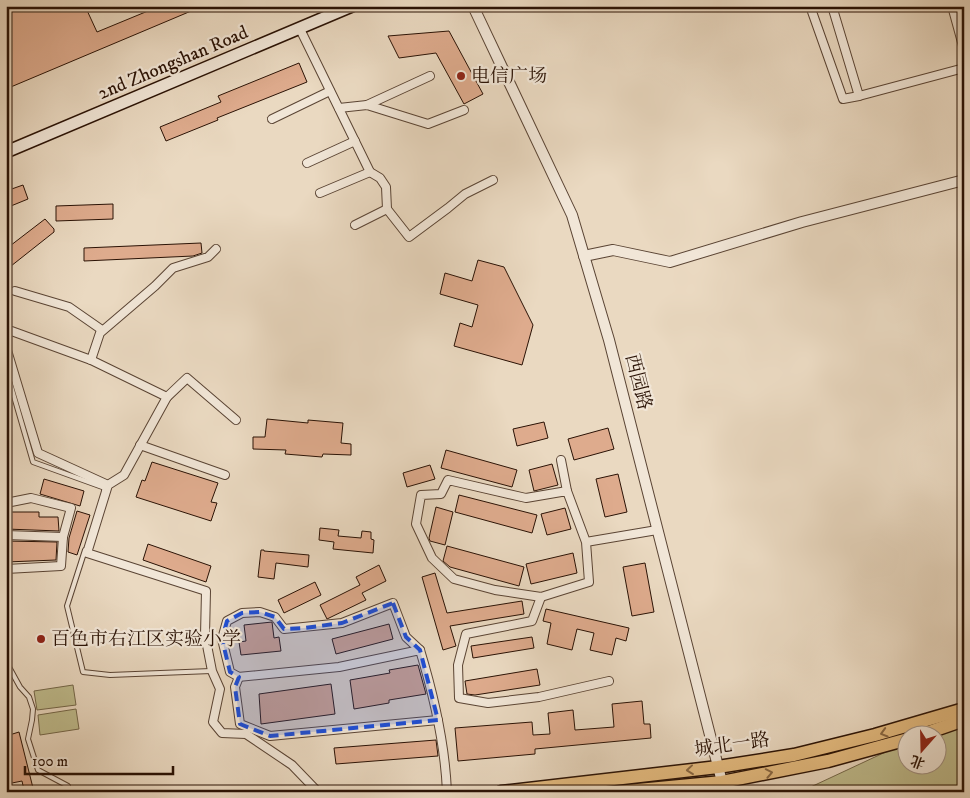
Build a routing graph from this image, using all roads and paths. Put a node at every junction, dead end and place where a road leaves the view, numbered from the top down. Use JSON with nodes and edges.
{"nodes":[{"id":1,"x":352,"y":6,"type":"edge"},
{"id":2,"x":474,"y":6,"type":"edge"},
{"id":3,"x":810,"y":6,"type":"edge"},
{"id":4,"x":832,"y":6,"type":"edge"},
{"id":5,"x":953,"y":6,"type":"edge"},
{"id":6,"x":300,"y":28,"type":"junction"},
{"id":7,"x":964,"y":46,"type":"edge"},
{"id":8,"x":964,"y":68,"type":"edge"},
{"id":9,"x":430,"y":76,"type":"dead end"},
{"id":10,"x":330,"y":91,"type":"junction"},
{"id":11,"x":859,"y":96,"type":"junction"},
{"id":12,"x":367,"y":105,"type":"junction"},
{"id":13,"x":339,"y":108,"type":"junction"},
{"id":14,"x":464,"y":110,"type":"dead end"},
{"id":15,"x":272,"y":118,"type":"dead end"},
{"id":16,"x":355,"y":141,"type":"junction"},
{"id":17,"x":6,"y":152,"type":"edge"},
{"id":18,"x":307,"y":163,"type":"dead end"},
{"id":19,"x":370,"y":172,"type":"junction"},
{"id":20,"x":493,"y":180,"type":"dead end"},
{"id":21,"x":964,"y":180,"type":"edge"},
{"id":22,"x":320,"y":193,"type":"dead end"},
{"id":23,"x":387,"y":209,"type":"junction"},
{"id":24,"x":355,"y":225,"type":"dead end"},
{"id":25,"x":216,"y":249,"type":"dead end"},
{"id":26,"x":584,"y":256,"type":"junction"},
{"id":27,"x":15,"y":291,"type":"dead end"},
{"id":28,"x":6,"y":329,"type":"edge"},
{"id":29,"x":102,"y":330,"type":"junction"},
{"id":30,"x":6,"y":347,"type":"edge"},
{"id":31,"x":91,"y":360,"type":"junction"},
{"id":32,"x":6,"y":369,"type":"edge"},
{"id":33,"x":167,"y":397,"type":"junction"},
{"id":34,"x":236,"y":420,"type":"dead end"},
{"id":35,"x":140,"y":445,"type":"junction"},
{"id":36,"x":561,"y":460,"type":"dead end"},
{"id":37,"x":225,"y":475,"type":"dead end"},
{"id":38,"x":108,"y":485,"type":"junction"},
{"id":39,"x":567,"y":491,"type":"junction"},
{"id":40,"x":6,"y":504,"type":"edge"},
{"id":41,"x":657,"y":530,"type":"junction"},
{"id":42,"x":6,"y":535,"type":"edge"},
{"id":43,"x":63,"y":537,"type":"junction"},
{"id":44,"x":586,"y":542,"type":"junction"},
{"id":45,"x":6,"y":569,"type":"edge"},
{"id":46,"x":541,"y":597,"type":"junction"},
{"id":47,"x":6,"y":649,"type":"edge"},
{"id":48,"x":420,"y":650,"type":"junction"},
{"id":49,"x":212,"y":670,"type":"junction"},
{"id":50,"x":238,"y":677,"type":"junction"},
{"id":51,"x":609,"y":681,"type":"dead end"},
{"id":52,"x":964,"y":709,"type":"edge"},
{"id":53,"x":438,"y":720,"type":"junction"},
{"id":54,"x":964,"y":720,"type":"edge"},
{"id":55,"x":947,"y":726,"type":"edge"},
{"id":56,"x":898,"y":742,"type":"edge"},
{"id":57,"x":718,"y":767,"type":"junction"},
{"id":58,"x":722,"y":782,"type":"junction"},
{"id":59,"x":68,"y":792,"type":"edge"},
{"id":60,"x":318,"y":792,"type":"edge"},
{"id":61,"x":447,"y":792,"type":"edge"},
{"id":62,"x":501,"y":792,"type":"edge"},
{"id":63,"x":617,"y":792,"type":"edge"}],
"edges":[{"from":1,"to":6,"type":"main road","name":"2nd Zhongshan Road"},
{"from":2,"to":26,"type":"street","name":"西园路"},
{"from":3,"to":11,"type":"street"},
{"from":4,"to":11,"type":"street"},
{"from":5,"to":7,"type":"street"},
{"from":6,"to":10,"type":"street"},
{"from":6,"to":17,"type":"main road","name":"2nd Zhongshan Road"},
{"from":8,"to":11,"type":"street"},
{"from":9,"to":12,"type":"street"},
{"from":10,"to":13,"type":"street"},
{"from":10,"to":15,"type":"street"},
{"from":12,"to":13,"type":"street"},
{"from":12,"to":14,"type":"street"},
{"from":13,"to":16,"type":"street"},
{"from":16,"to":18,"type":"street"},
{"from":16,"to":19,"type":"street"},
{"from":19,"to":22,"type":"street"},
{"from":19,"to":23,"type":"street"},
{"from":20,"to":23,"type":"street"},
{"from":21,"to":26,"type":"street"},
{"from":23,"to":24,"type":"street"},
{"from":25,"to":29,"type":"street"},
{"from":26,"to":41,"type":"street","name":"西园路"},
{"from":27,"to":29,"type":"street"},
{"from":28,"to":31,"type":"street"},
{"from":29,"to":31,"type":"street"},
{"from":30,"to":38,"type":"street"},
{"from":31,"to":33,"type":"street"},
{"from":32,"to":49,"type":"lane"},
{"from":33,"to":34,"type":"street"},
{"from":33,"to":35,"type":"street"},
{"from":35,"to":37,"type":"street"},
{"from":35,"to":38,"type":"street"},
{"from":36,"to":39,"type":"street"},
{"from":38,"to":49,"type":"street"},
{"from":39,"to":44,"type":"street"},
{"from":39,"to":46,"type":"street"},
{"from":40,"to":43,"type":"street"},
{"from":41,"to":44,"type":"street"},
{"from":41,"to":57,"type":"street","name":"西园路"},
{"from":42,"to":43,"type":"street"},
{"from":43,"to":45,"type":"street"},
{"from":44,"to":46,"type":"street"},
{"from":46,"to":51,"type":"street"},
{"from":47,"to":59,"type":"lane"},
{"from":48,"to":50,"type":"street"},
{"from":48,"to":50,"type":"street"},
{"from":48,"to":53,"type":"street"},
{"from":49,"to":60,"type":"street"},
{"from":50,"to":53,"type":"street"},
{"from":52,"to":57,"type":"main road","name":"城北一路","one_way":true},
{"from":53,"to":61,"type":"street"},
{"from":54,"to":55,"type":"main road"},
{"from":58,"to":56,"type":"main road","name":"城北一路","one_way":true},
{"from":57,"to":58,"type":"street","name":"西园路"},
{"from":57,"to":62,"type":"main road","name":"城北一路","one_way":true},
{"from":58,"to":63,"type":"main road","name":"城北一路"}]}
